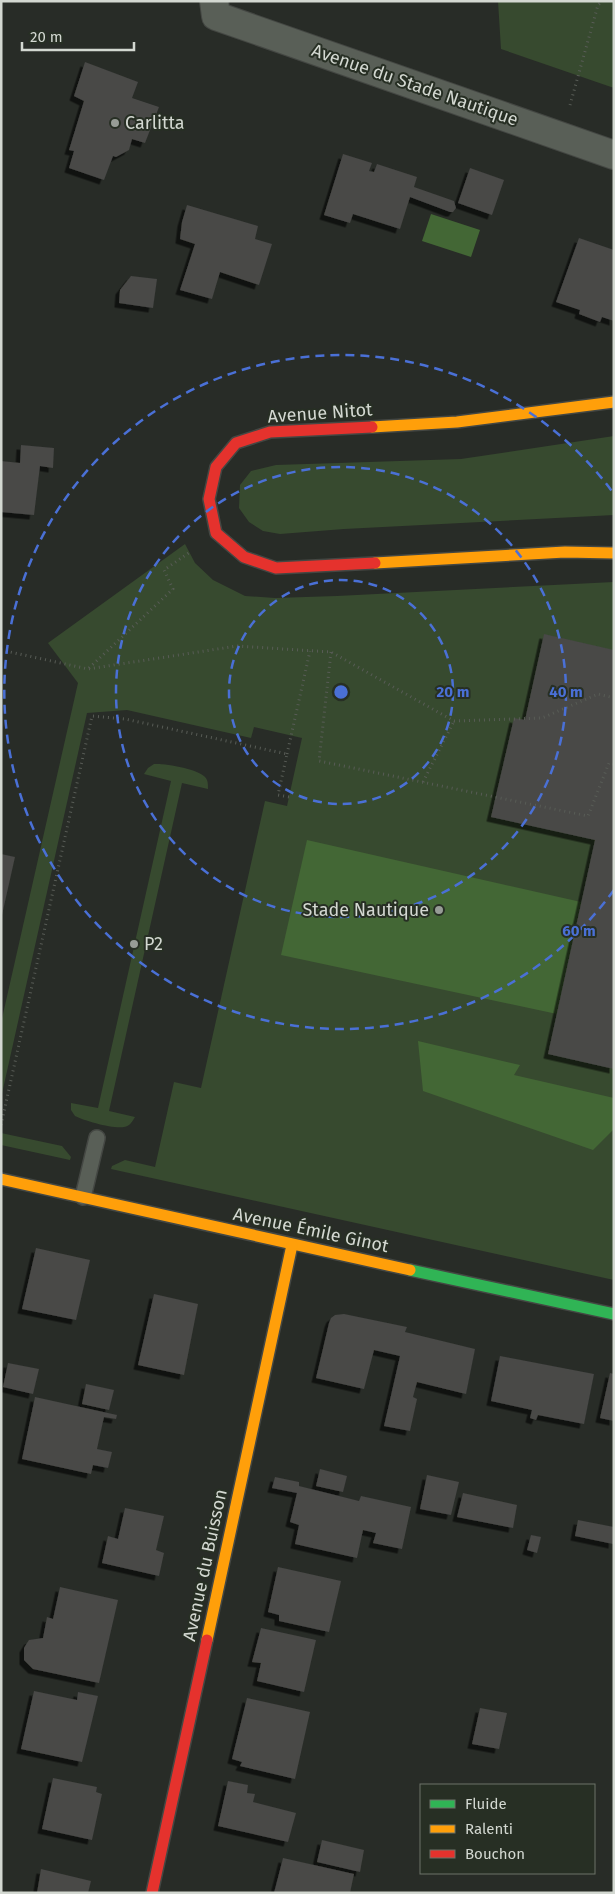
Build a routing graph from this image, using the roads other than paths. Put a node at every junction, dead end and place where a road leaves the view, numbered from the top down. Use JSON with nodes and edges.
{"nodes":[{"id":1,"x":215,"y":8,"type":"edge"},
{"id":2,"x":614,"y":155,"type":"edge"},
{"id":3,"x":614,"y":402,"type":"edge"},
{"id":4,"x":614,"y":553,"type":"edge"},
{"id":5,"x":97,"y":1138,"type":"dead end"},
{"id":6,"x":1,"y":1179,"type":"edge"},
{"id":7,"x":83,"y":1197,"type":"junction"},
{"id":8,"x":292,"y":1245,"type":"junction"},
{"id":9,"x":614,"y":1314,"type":"edge"},
{"id":10,"x":152,"y":1893,"type":"edge"}],
"edges":[{"from":1,"to":2,"type":"street","name":"Avenue du Stade Nautique"},
{"from":3,"to":4,"type":"street","name":"Avenue Nitot"},
{"from":5,"to":7,"type":"lane"},
{"from":6,"to":7,"type":"street","name":"Avenue Émile Ginot"},
{"from":7,"to":8,"type":"street","name":"Avenue Émile Ginot"},
{"from":8,"to":9,"type":"street","name":"Avenue Émile Ginot"},
{"from":8,"to":10,"type":"street","name":"Avenue du Buisson"}]}
